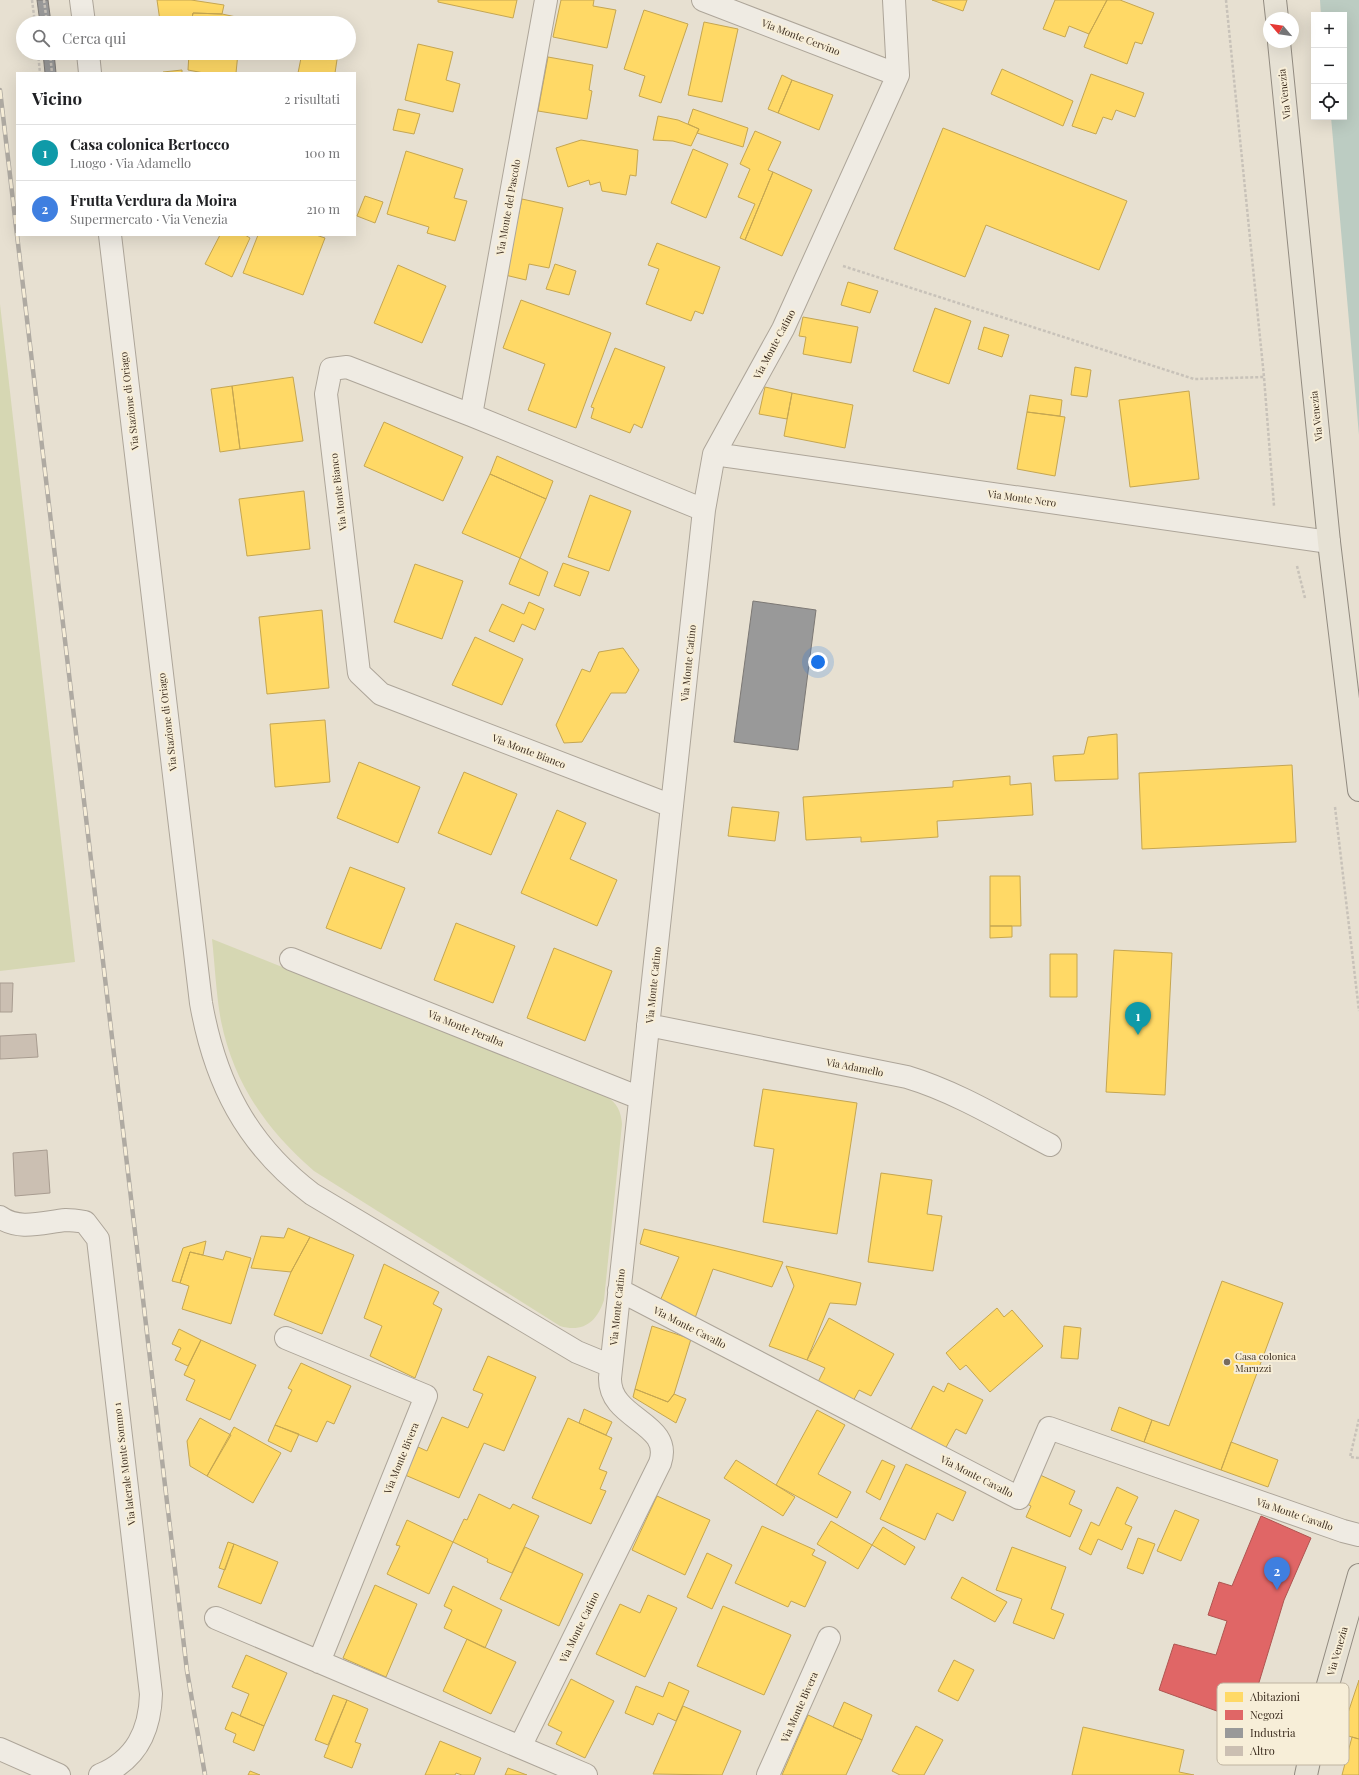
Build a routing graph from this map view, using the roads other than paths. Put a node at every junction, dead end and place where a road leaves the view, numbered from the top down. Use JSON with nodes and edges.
{"nodes":[{"id":1,"x":81,"y":0,"type":"edge"},
{"id":2,"x":546,"y":0,"type":"edge"},
{"id":3,"x":703,"y":0,"type":"edge"},
{"id":4,"x":894,"y":0,"type":"edge"},
{"id":5,"x":1275,"y":0,"type":"edge"},
{"id":6,"x":1276,"y":12,"type":"edge"},
{"id":7,"x":83,"y":16,"type":"edge"},
{"id":8,"x":1280,"y":48,"type":"edge"},
{"id":9,"x":89,"y":60,"type":"edge"},
{"id":10,"x":90,"y":72,"type":"edge"},
{"id":11,"x":898,"y":75,"type":"junction"},
{"id":12,"x":110,"y":236,"type":"edge"},
{"id":13,"x":471,"y":414,"type":"junction"},
{"id":14,"x":714,"y":454,"type":"junction"},
{"id":15,"x":704,"y":510,"type":"junction"},
{"id":16,"x":1329,"y":542,"type":"junction"},
{"id":17,"x":1359,"y":790,"type":"edge"},
{"id":18,"x":672,"y":806,"type":"junction"},
{"id":19,"x":291,"y":959,"type":"dead end"},
{"id":20,"x":648,"y":1026,"type":"junction"},
{"id":21,"x":640,"y":1098,"type":"junction"},
{"id":22,"x":1050,"y":1145,"type":"dead end"},
{"id":23,"x":0,"y":1216,"type":"edge"},
{"id":24,"x":619,"y":1290,"type":"junction"},
{"id":25,"x":286,"y":1338,"type":"dead end"},
{"id":26,"x":611,"y":1366,"type":"junction"},
{"id":27,"x":1359,"y":1535,"type":"edge"},
{"id":28,"x":1359,"y":1575,"type":"edge"},
{"id":29,"x":216,"y":1618,"type":"dead end"},
{"id":30,"x":829,"y":1638,"type":"dead end"},
{"id":31,"x":319,"y":1662,"type":"junction"},
{"id":32,"x":1328,"y":1683,"type":"edge"},
{"id":33,"x":520,"y":1747,"type":"junction"},
{"id":34,"x":0,"y":1749,"type":"edge"},
{"id":35,"x":1308,"y":1765,"type":"edge"},
{"id":36,"x":58,"y":1775,"type":"edge"},
{"id":37,"x":100,"y":1775,"type":"edge"},
{"id":38,"x":586,"y":1775,"type":"edge"},
{"id":39,"x":768,"y":1775,"type":"edge"},
{"id":40,"x":1306,"y":1775,"type":"edge"}],
"edges":[{"from":1,"to":7,"type":"street"},
{"from":2,"to":13,"type":"street","name":"Via Monte del Pascolo"},
{"from":3,"to":11,"type":"street","name":"Via Monte Cervino"},
{"from":4,"to":11,"type":"street","name":"Via Monte Catino"},
{"from":5,"to":6,"type":"main road"},
{"from":8,"to":16,"type":"main road","name":"Via Venezia"},
{"from":9,"to":10,"type":"street"},
{"from":11,"to":14,"type":"street","name":"Via Monte Catino"},
{"from":12,"to":26,"type":"street","name":"Via Stazione di Oriago"},
{"from":13,"to":15,"type":"street","name":"Via Monte Bianco"},
{"from":13,"to":18,"type":"street","name":"Via Monte Bianco"},
{"from":14,"to":15,"type":"street","name":"Via Monte Catino"},
{"from":14,"to":16,"type":"street","name":"Via Monte Nero"},
{"from":15,"to":18,"type":"street","name":"Via Monte Catino"},
{"from":16,"to":17,"type":"main road","name":"Via Venezia"},
{"from":18,"to":20,"type":"street","name":"Via Monte Catino"},
{"from":19,"to":21,"type":"street","name":"Via Monte Peralba"},
{"from":20,"to":21,"type":"street","name":"Via Monte Catino"},
{"from":20,"to":22,"type":"street","name":"Via Adamello"},
{"from":21,"to":24,"type":"street","name":"Via Monte Catino"},
{"from":23,"to":37,"type":"street","name":"Via laterale Monte Sommo 1"},
{"from":24,"to":26,"type":"street","name":"Via Monte Catino"},
{"from":24,"to":27,"type":"street","name":"Via Monte Cavallo"},
{"from":25,"to":31,"type":"street","name":"Via Monte Bivera"},
{"from":26,"to":33,"type":"street","name":"Via Monte Catino"},
{"from":28,"to":32,"type":"main road","name":"Via Venezia"},
{"from":29,"to":31,"type":"street"},
{"from":30,"to":39,"type":"street","name":"Via Monte Bivera"},
{"from":31,"to":33,"type":"street"},
{"from":33,"to":38,"type":"street"},
{"from":34,"to":36,"type":"street"},
{"from":35,"to":40,"type":"main road","name":"Via Venezia"}]}
